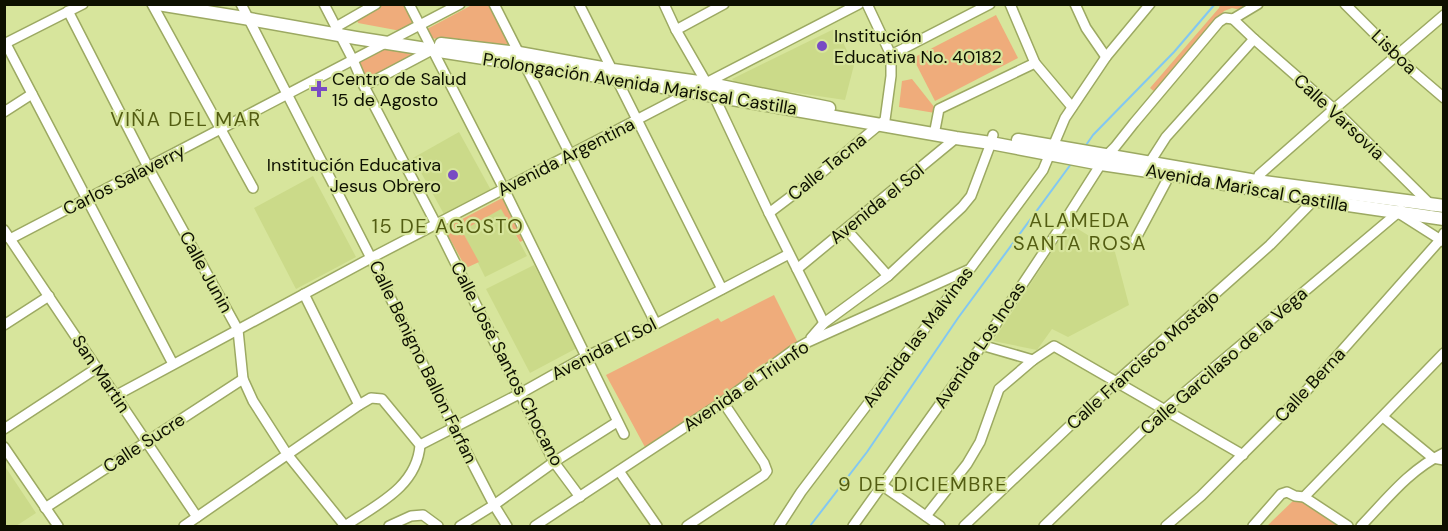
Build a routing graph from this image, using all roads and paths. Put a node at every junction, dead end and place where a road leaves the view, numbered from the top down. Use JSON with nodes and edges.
{"nodes":[{"id":1,"x":83,"y":4,"type":"edge"},
{"id":2,"x":152,"y":4,"type":"edge"},
{"id":3,"x":158,"y":4,"type":"edge"},
{"id":4,"x":208,"y":4,"type":"edge"},
{"id":5,"x":324,"y":4,"type":"edge"},
{"id":6,"x":376,"y":4,"type":"edge"},
{"id":7,"x":409,"y":4,"type":"edge"},
{"id":8,"x":460,"y":4,"type":"edge"},
{"id":9,"x":494,"y":4,"type":"edge"},
{"id":10,"x":579,"y":4,"type":"edge"},
{"id":11,"x":664,"y":4,"type":"edge"},
{"id":12,"x":724,"y":4,"type":"edge"},
{"id":13,"x":859,"y":4,"type":"edge"},
{"id":14,"x":867,"y":4,"type":"edge"},
{"id":15,"x":990,"y":4,"type":"edge"},
{"id":16,"x":1010,"y":4,"type":"edge"},
{"id":17,"x":1075,"y":4,"type":"edge"},
{"id":18,"x":1149,"y":4,"type":"edge"},
{"id":19,"x":1258,"y":4,"type":"edge"},
{"id":20,"x":1345,"y":4,"type":"edge"},
{"id":21,"x":68,"y":8,"type":"edge"},
{"id":22,"x":245,"y":12,"type":"edge"},
{"id":23,"x":1443,"y":15,"type":"edge"},
{"id":24,"x":1233,"y":19,"type":"junction"},
{"id":25,"x":420,"y":26,"type":"junction"},
{"id":26,"x":676,"y":30,"type":"junction"},
{"id":27,"x":338,"y":31,"type":"junction"},
{"id":28,"x":1254,"y":39,"type":"junction"},
{"id":29,"x":392,"y":40,"type":"junction"},
{"id":30,"x":5,"y":44,"type":"edge"},
{"id":31,"x":430,"y":46,"type":"junction"},
{"id":32,"x":519,"y":53,"type":"junction"},
{"id":33,"x":891,"y":55,"type":"junction"},
{"id":34,"x":1397,"y":56,"type":"junction"},
{"id":35,"x":1106,"y":57,"type":"junction"},
{"id":36,"x":353,"y":60,"type":"junction"},
{"id":37,"x":1035,"y":63,"type":"junction"},
{"id":38,"x":526,"y":66,"type":"junction"},
{"id":39,"x":615,"y":75,"type":"junction"},
{"id":40,"x":706,"y":83,"type":"junction"},
{"id":41,"x":364,"y":86,"type":"junction"},
{"id":42,"x":690,"y":92,"type":"junction"},
{"id":43,"x":32,"y":94,"type":"junction"},
{"id":44,"x":287,"y":94,"type":"junction"},
{"id":45,"x":714,"y":96,"type":"junction"},
{"id":46,"x":1443,"y":98,"type":"edge"},
{"id":47,"x":1072,"y":107,"type":"junction"},
{"id":48,"x":1334,"y":109,"type":"junction"},
{"id":49,"x":4,"y":112,"type":"edge"},
{"id":50,"x":637,"y":119,"type":"junction"},
{"id":51,"x":881,"y":122,"type":"junction"},
{"id":52,"x":221,"y":129,"type":"junction"},
{"id":53,"x":935,"y":131,"type":"junction"},
{"id":54,"x":956,"y":138,"type":"junction"},
{"id":55,"x":992,"y":139,"type":"junction"},
{"id":56,"x":1058,"y":151,"type":"junction"},
{"id":57,"x":571,"y":154,"type":"junction"},
{"id":58,"x":1103,"y":160,"type":"junction"},
{"id":59,"x":1150,"y":162,"type":"junction"},
{"id":60,"x":148,"y":167,"type":"junction"},
{"id":61,"x":1169,"y":170,"type":"junction"},
{"id":62,"x":1255,"y":185,"type":"junction"},
{"id":63,"x":253,"y":188,"type":"dead end"},
{"id":64,"x":504,"y":189,"type":"junction"},
{"id":65,"x":1314,"y":195,"type":"junction"},
{"id":66,"x":86,"y":199,"type":"junction"},
{"id":67,"x":1410,"y":202,"type":"junction"},
{"id":68,"x":1440,"y":212,"type":"edge"},
{"id":69,"x":769,"y":213,"type":"junction"},
{"id":70,"x":1398,"y":213,"type":"junction"},
{"id":71,"x":436,"y":224,"type":"junction"},
{"id":72,"x":846,"y":229,"type":"junction"},
{"id":73,"x":4,"y":230,"type":"edge"},
{"id":74,"x":1442,"y":238,"type":"edge"},
{"id":75,"x":10,"y":239,"type":"junction"},
{"id":76,"x":1135,"y":240,"type":"dead end"},
{"id":77,"x":789,"y":254,"type":"junction"},
{"id":78,"x":371,"y":258,"type":"junction"},
{"id":79,"x":798,"y":269,"type":"junction"},
{"id":80,"x":970,"y":270,"type":"junction"},
{"id":81,"x":888,"y":276,"type":"junction"},
{"id":82,"x":722,"y":289,"type":"junction"},
{"id":83,"x":304,"y":294,"type":"junction"},
{"id":84,"x":49,"y":296,"type":"junction"},
{"id":85,"x":824,"y":323,"type":"junction"},
{"id":86,"x":656,"y":324,"type":"junction"},
{"id":87,"x":4,"y":325,"type":"edge"},
{"id":88,"x":238,"y":330,"type":"junction"},
{"id":89,"x":808,"y":342,"type":"junction"},
{"id":90,"x":981,"y":345,"type":"junction"},
{"id":91,"x":1443,"y":353,"type":"edge"},
{"id":92,"x":585,"y":357,"type":"junction"},
{"id":93,"x":1033,"y":360,"type":"junction"},
{"id":94,"x":173,"y":364,"type":"junction"},
{"id":95,"x":97,"y":368,"type":"junction"},
{"id":96,"x":243,"y":379,"type":"junction"},
{"id":97,"x":1116,"y":381,"type":"junction"},
{"id":98,"x":520,"y":393,"type":"junction"},
{"id":99,"x":115,"y":396,"type":"junction"},
{"id":100,"x":723,"y":402,"type":"junction"},
{"id":101,"x":359,"y":405,"type":"junction"},
{"id":102,"x":1165,"y":409,"type":"junction"},
{"id":103,"x":1383,"y":417,"type":"junction"},
{"id":104,"x":617,"y":422,"type":"junction"},
{"id":105,"x":454,"y":428,"type":"junction"},
{"id":106,"x":4,"y":429,"type":"edge"},
{"id":107,"x":624,"y":434,"type":"dead end"},
{"id":108,"x":146,"y":441,"type":"junction"},
{"id":109,"x":420,"y":445,"type":"junction"},
{"id":110,"x":4,"y":447,"type":"edge"},
{"id":111,"x":1443,"y":453,"type":"edge"},
{"id":112,"x":288,"y":454,"type":"junction"},
{"id":113,"x":1243,"y":455,"type":"junction"},
{"id":114,"x":1433,"y":458,"type":"junction"},
{"id":115,"x":1443,"y":460,"type":"edge"},
{"id":116,"x":554,"y":462,"type":"junction"},
{"id":117,"x":619,"y":471,"type":"junction"},
{"id":118,"x":883,"y":486,"type":"junction"},
{"id":119,"x":580,"y":497,"type":"junction"},
{"id":120,"x":1304,"y":497,"type":"junction"},
{"id":121,"x":494,"y":505,"type":"junction"},
{"id":122,"x":45,"y":508,"type":"junction"},
{"id":123,"x":926,"y":516,"type":"junction"},
{"id":124,"x":197,"y":517,"type":"junction"},
{"id":125,"x":935,"y":525,"type":"edge"},
{"id":126,"x":58,"y":526,"type":"edge"},
{"id":127,"x":185,"y":526,"type":"edge"},
{"id":128,"x":345,"y":526,"type":"edge"},
{"id":129,"x":389,"y":526,"type":"edge"},
{"id":130,"x":438,"y":526,"type":"edge"},
{"id":131,"x":460,"y":526,"type":"edge"},
{"id":132,"x":507,"y":526,"type":"edge"},
{"id":133,"x":535,"y":526,"type":"edge"},
{"id":134,"x":657,"y":526,"type":"edge"},
{"id":135,"x":687,"y":526,"type":"edge"},
{"id":136,"x":779,"y":526,"type":"edge"},
{"id":137,"x":853,"y":526,"type":"edge"},
{"id":138,"x":964,"y":526,"type":"edge"},
{"id":139,"x":1044,"y":526,"type":"edge"},
{"id":140,"x":1166,"y":526,"type":"edge"},
{"id":141,"x":1254,"y":526,"type":"edge"},
{"id":142,"x":1348,"y":526,"type":"edge"},
{"id":143,"x":1361,"y":526,"type":"edge"}],
"edges":[{"from":1,"to":21,"type":"street"},
{"from":2,"to":52,"type":"street"},
{"from":3,"to":22,"type":"main road","name":"Prolongación Avenida Mariscal Castilla"},
{"from":4,"to":22,"type":"main road","name":"Prolongación Avenida Mariscal Castilla"},
{"from":5,"to":27,"type":"street","name":"Calle José Santos Chocano"},
{"from":6,"to":27,"type":"street"},
{"from":7,"to":25,"type":"street"},
{"from":8,"to":25,"type":"street","name":"Carlos Salaverry"},
{"from":9,"to":32,"type":"street"},
{"from":10,"to":39,"type":"street"},
{"from":11,"to":26,"type":"street"},
{"from":12,"to":26,"type":"street"},
{"from":13,"to":40,"type":"street","name":"Avenida Argentina"},
{"from":14,"to":33,"type":"street"},
{"from":15,"to":33,"type":"street"},
{"from":16,"to":37,"type":"street"},
{"from":17,"to":35,"type":"street"},
{"from":18,"to":35,"type":"street","name":"Avenida las Malvinas"},
{"from":19,"to":24,"type":"street","name":"Avenida Los Incas"},
{"from":20,"to":34,"type":"street","name":"Lisboa"},
{"from":21,"to":30,"type":"street"},
{"from":21,"to":60,"type":"street","name":"Calle Junin"},
{"from":22,"to":27,"type":"main road","name":"Prolongación Avenida Mariscal Castilla"},
{"from":22,"to":44,"type":"street","name":"Calle Benigno Ballon Farfan"},
{"from":23,"to":34,"type":"street"},
{"from":24,"to":28,"type":"street","name":"Calle Varsovia"},
{"from":24,"to":58,"type":"street","name":"Avenida Los Incas"},
{"from":25,"to":29,"type":"street","name":"Carlos Salaverry"},
{"from":25,"to":31,"type":"street"},
{"from":26,"to":40,"type":"street"},
{"from":27,"to":29,"type":"main road","name":"Prolongación Avenida Mariscal Castilla"},
{"from":27,"to":36,"type":"street","name":"Calle José Santos Chocano"},
{"from":28,"to":48,"type":"street","name":"Calle Varsovia"},
{"from":28,"to":59,"type":"street"},
{"from":29,"to":31,"type":"main road","name":"Prolongación Avenida Mariscal Castilla"},
{"from":29,"to":36,"type":"street","name":"Carlos Salaverry"},
{"from":30,"to":43,"type":"street"},
{"from":31,"to":32,"type":"main road","name":"Prolongación Avenida Mariscal Castilla"},
{"from":31,"to":38,"type":"main road","name":"Prolongación Avenida Mariscal Castilla"},
{"from":31,"to":41,"type":"street"},
{"from":31,"to":64,"type":"street"},
{"from":32,"to":38,"type":"street"},
{"from":32,"to":39,"type":"main road","name":"Prolongación Avenida Mariscal Castilla"},
{"from":33,"to":51,"type":"street"},
{"from":34,"to":46,"type":"street","name":"Lisboa"},
{"from":34,"to":48,"type":"street"},
{"from":35,"to":47,"type":"street","name":"Avenida las Malvinas"},
{"from":36,"to":41,"type":"street","name":"Calle José Santos Chocano"},
{"from":36,"to":44,"type":"street","name":"Carlos Salaverry"},
{"from":37,"to":47,"type":"street"},
{"from":37,"to":53,"type":"street"},
{"from":38,"to":39,"type":"main road","name":"Prolongación Avenida Mariscal Castilla"},
{"from":38,"to":57,"type":"street"},
{"from":39,"to":40,"type":"main road","name":"Prolongación Avenida Mariscal Castilla"},
{"from":39,"to":42,"type":"main road","name":"Prolongación Avenida Mariscal Castilla"},
{"from":39,"to":50,"type":"street"},
{"from":40,"to":42,"type":"street","name":"Avenida Argentina"},
{"from":40,"to":45,"type":"street"},
{"from":40,"to":51,"type":"main road","name":"Prolongación Avenida Mariscal Castilla"},
{"from":41,"to":71,"type":"street","name":"Calle José Santos Chocano"},
{"from":42,"to":45,"type":"main road","name":"Prolongación Avenida Mariscal Castilla"},
{"from":42,"to":50,"type":"street","name":"Avenida Argentina"},
{"from":43,"to":49,"type":"street"},
{"from":43,"to":66,"type":"street"},
{"from":44,"to":52,"type":"street","name":"Carlos Salaverry"},
{"from":44,"to":78,"type":"street","name":"Calle Benigno Ballon Farfan"},
{"from":45,"to":51,"type":"main road","name":"Prolongación Avenida Mariscal Castilla"},
{"from":45,"to":69,"type":"street"},
{"from":47,"to":56,"type":"street","name":"Avenida las Malvinas"},
{"from":48,"to":62,"type":"street"},
{"from":48,"to":68,"type":"street","name":"Calle Varsovia"},
{"from":50,"to":57,"type":"street","name":"Avenida Argentina"},
{"from":50,"to":82,"type":"street"},
{"from":51,"to":53,"type":"main road","name":"Prolongación Avenida Mariscal Castilla"},
{"from":51,"to":69,"type":"street","name":"Calle Tacna"},
{"from":52,"to":60,"type":"street","name":"Carlos Salaverry"},
{"from":52,"to":63,"type":"street"},
{"from":53,"to":54,"type":"main road","name":"Prolongación Avenida Mariscal Castilla"},
{"from":53,"to":55,"type":"main road","name":"Prolongación Avenida Mariscal Castilla"},
{"from":54,"to":55,"type":"main road","name":"Prolongación Avenida Mariscal Castilla"},
{"from":54,"to":72,"type":"street","name":"Avenida el Sol"},
{"from":55,"to":56,"type":"main road","name":"Prolongación Avenida Mariscal Castilla"},
{"from":55,"to":81,"type":"street"},
{"from":56,"to":58,"type":"main road","name":"Avenida Mariscal Castilla"},
{"from":56,"to":80,"type":"street","name":"Avenida las Malvinas"},
{"from":57,"to":64,"type":"street","name":"Avenida Argentina"},
{"from":57,"to":86,"type":"street"},
{"from":58,"to":59,"type":"main road","name":"Avenida Mariscal Castilla"},
{"from":58,"to":61,"type":"main road","name":"Avenida Mariscal Castilla"},
{"from":58,"to":90,"type":"street","name":"Avenida Los Incas"},
{"from":59,"to":61,"type":"main road","name":"Avenida Mariscal Castilla"},
{"from":60,"to":66,"type":"street","name":"Carlos Salaverry"},
{"from":60,"to":88,"type":"street","name":"Calle Junin"},
{"from":61,"to":62,"type":"main road","name":"Avenida Mariscal Castilla"},
{"from":61,"to":76,"type":"street"},
{"from":62,"to":65,"type":"main road","name":"Avenida Mariscal Castilla"},
{"from":64,"to":71,"type":"street","name":"Avenida Argentina"},
{"from":64,"to":92,"type":"street"},
{"from":65,"to":67,"type":"main road","name":"Avenida Mariscal Castilla"},
{"from":65,"to":70,"type":"main road","name":"Avenida Mariscal Castilla"},
{"from":65,"to":97,"type":"street","name":"Calle Francisco Mostajo"},
{"from":66,"to":75,"type":"street","name":"Carlos Salaverry"},
{"from":66,"to":94,"type":"street"},
{"from":67,"to":68,"type":"main road","name":"Avenida Mariscal Castilla"},
{"from":67,"to":70,"type":"street","name":"Calle Garcilaso de la Vega"},
{"from":68,"to":70,"type":"main road","name":"Avenida Mariscal Castilla"},
{"from":69,"to":77,"type":"street"},
{"from":70,"to":74,"type":"street"},
{"from":70,"to":102,"type":"street","name":"Calle Garcilaso de la Vega"},
{"from":71,"to":78,"type":"street","name":"Avenida Argentina"},
{"from":71,"to":98,"type":"street","name":"Calle José Santos Chocano"},
{"from":72,"to":79,"type":"street","name":"Avenida el Sol"},
{"from":72,"to":81,"type":"street"},
{"from":73,"to":75,"type":"street","name":"San Martin"},
{"from":74,"to":113,"type":"street","name":"Calle Berna"},
{"from":75,"to":84,"type":"street","name":"San Martin"},
{"from":77,"to":79,"type":"street"},
{"from":77,"to":82,"type":"street","name":"Avenida El Sol"},
{"from":78,"to":83,"type":"street","name":"Avenida Argentina"},
{"from":78,"to":105,"type":"street","name":"Calle Benigno Ballon Farfan"},
{"from":79,"to":85,"type":"street"},
{"from":80,"to":89,"type":"street","name":"Avenida el Triunfo"},
{"from":80,"to":136,"type":"street","name":"Avenida las Malvinas"},
{"from":81,"to":85,"type":"street"},
{"from":82,"to":86,"type":"street","name":"Avenida El Sol"},
{"from":83,"to":88,"type":"street","name":"Avenida Argentina"},
{"from":83,"to":101,"type":"street"},
{"from":84,"to":87,"type":"street"},
{"from":84,"to":95,"type":"street","name":"San Martin"},
{"from":85,"to":89,"type":"street"},
{"from":86,"to":92,"type":"street","name":"Avenida El Sol"},
{"from":88,"to":94,"type":"street","name":"Avenida Argentina"},
{"from":88,"to":96,"type":"street","name":"Calle Junin"},
{"from":89,"to":100,"type":"street","name":"Avenida el Triunfo"},
{"from":90,"to":93,"type":"street"},
{"from":90,"to":118,"type":"street","name":"Avenida Los Incas"},
{"from":91,"to":103,"type":"street"},
{"from":92,"to":98,"type":"street","name":"Avenida El Sol"},
{"from":92,"to":104,"type":"street"},
{"from":93,"to":97,"type":"street"},
{"from":93,"to":123,"type":"street"},
{"from":94,"to":99,"type":"street","name":"Avenida Argentina"},
{"from":95,"to":99,"type":"street","name":"San Martin"},
{"from":95,"to":106,"type":"street"},
{"from":96,"to":108,"type":"street","name":"Calle Sucre"},
{"from":96,"to":112,"type":"street","name":"Calle Junin"},
{"from":97,"to":102,"type":"street"},
{"from":97,"to":138,"type":"street","name":"Calle Francisco Mostajo"},
{"from":98,"to":105,"type":"street","name":"Avenida El Sol"},
{"from":98,"to":116,"type":"street","name":"Calle José Santos Chocano"},
{"from":99,"to":108,"type":"street","name":"San Martin"},
{"from":100,"to":117,"type":"street","name":"Avenida el Triunfo"},
{"from":100,"to":135,"type":"street"},
{"from":101,"to":109,"type":"street"},
{"from":101,"to":112,"type":"street"},
{"from":102,"to":113,"type":"street"},
{"from":102,"to":139,"type":"street","name":"Calle Garcilaso de la Vega"},
{"from":103,"to":114,"type":"street"},
{"from":103,"to":120,"type":"street"},
{"from":104,"to":107,"type":"street"},
{"from":104,"to":116,"type":"street"},
{"from":105,"to":109,"type":"street","name":"Avenida El Sol"},
{"from":105,"to":121,"type":"street","name":"Calle Benigno Ballon Farfan"},
{"from":108,"to":122,"type":"street","name":"Calle Sucre"},
{"from":108,"to":124,"type":"street","name":"San Martin"},
{"from":109,"to":128,"type":"street"},
{"from":110,"to":122,"type":"street"},
{"from":111,"to":114,"type":"street"},
{"from":112,"to":124,"type":"street"},
{"from":112,"to":128,"type":"street","name":"Calle Junin"},
{"from":113,"to":140,"type":"street","name":"Calle Berna"},
{"from":114,"to":115,"type":"street"},
{"from":114,"to":143,"type":"street"},
{"from":116,"to":119,"type":"street","name":"Calle José Santos Chocano"},
{"from":116,"to":121,"type":"street"},
{"from":117,"to":119,"type":"street","name":"Avenida el Triunfo"},
{"from":117,"to":134,"type":"street"},
{"from":118,"to":123,"type":"street"},
{"from":118,"to":137,"type":"street","name":"Avenida Los Incas"},
{"from":119,"to":133,"type":"street","name":"Avenida el Triunfo"},
{"from":120,"to":141,"type":"street"},
{"from":120,"to":142,"type":"street"},
{"from":121,"to":131,"type":"street"},
{"from":121,"to":132,"type":"street","name":"Calle Benigno Ballon Farfan"},
{"from":122,"to":126,"type":"street"},
{"from":123,"to":125,"type":"street"},
{"from":124,"to":127,"type":"street"},
{"from":129,"to":130,"type":"street"}]}
